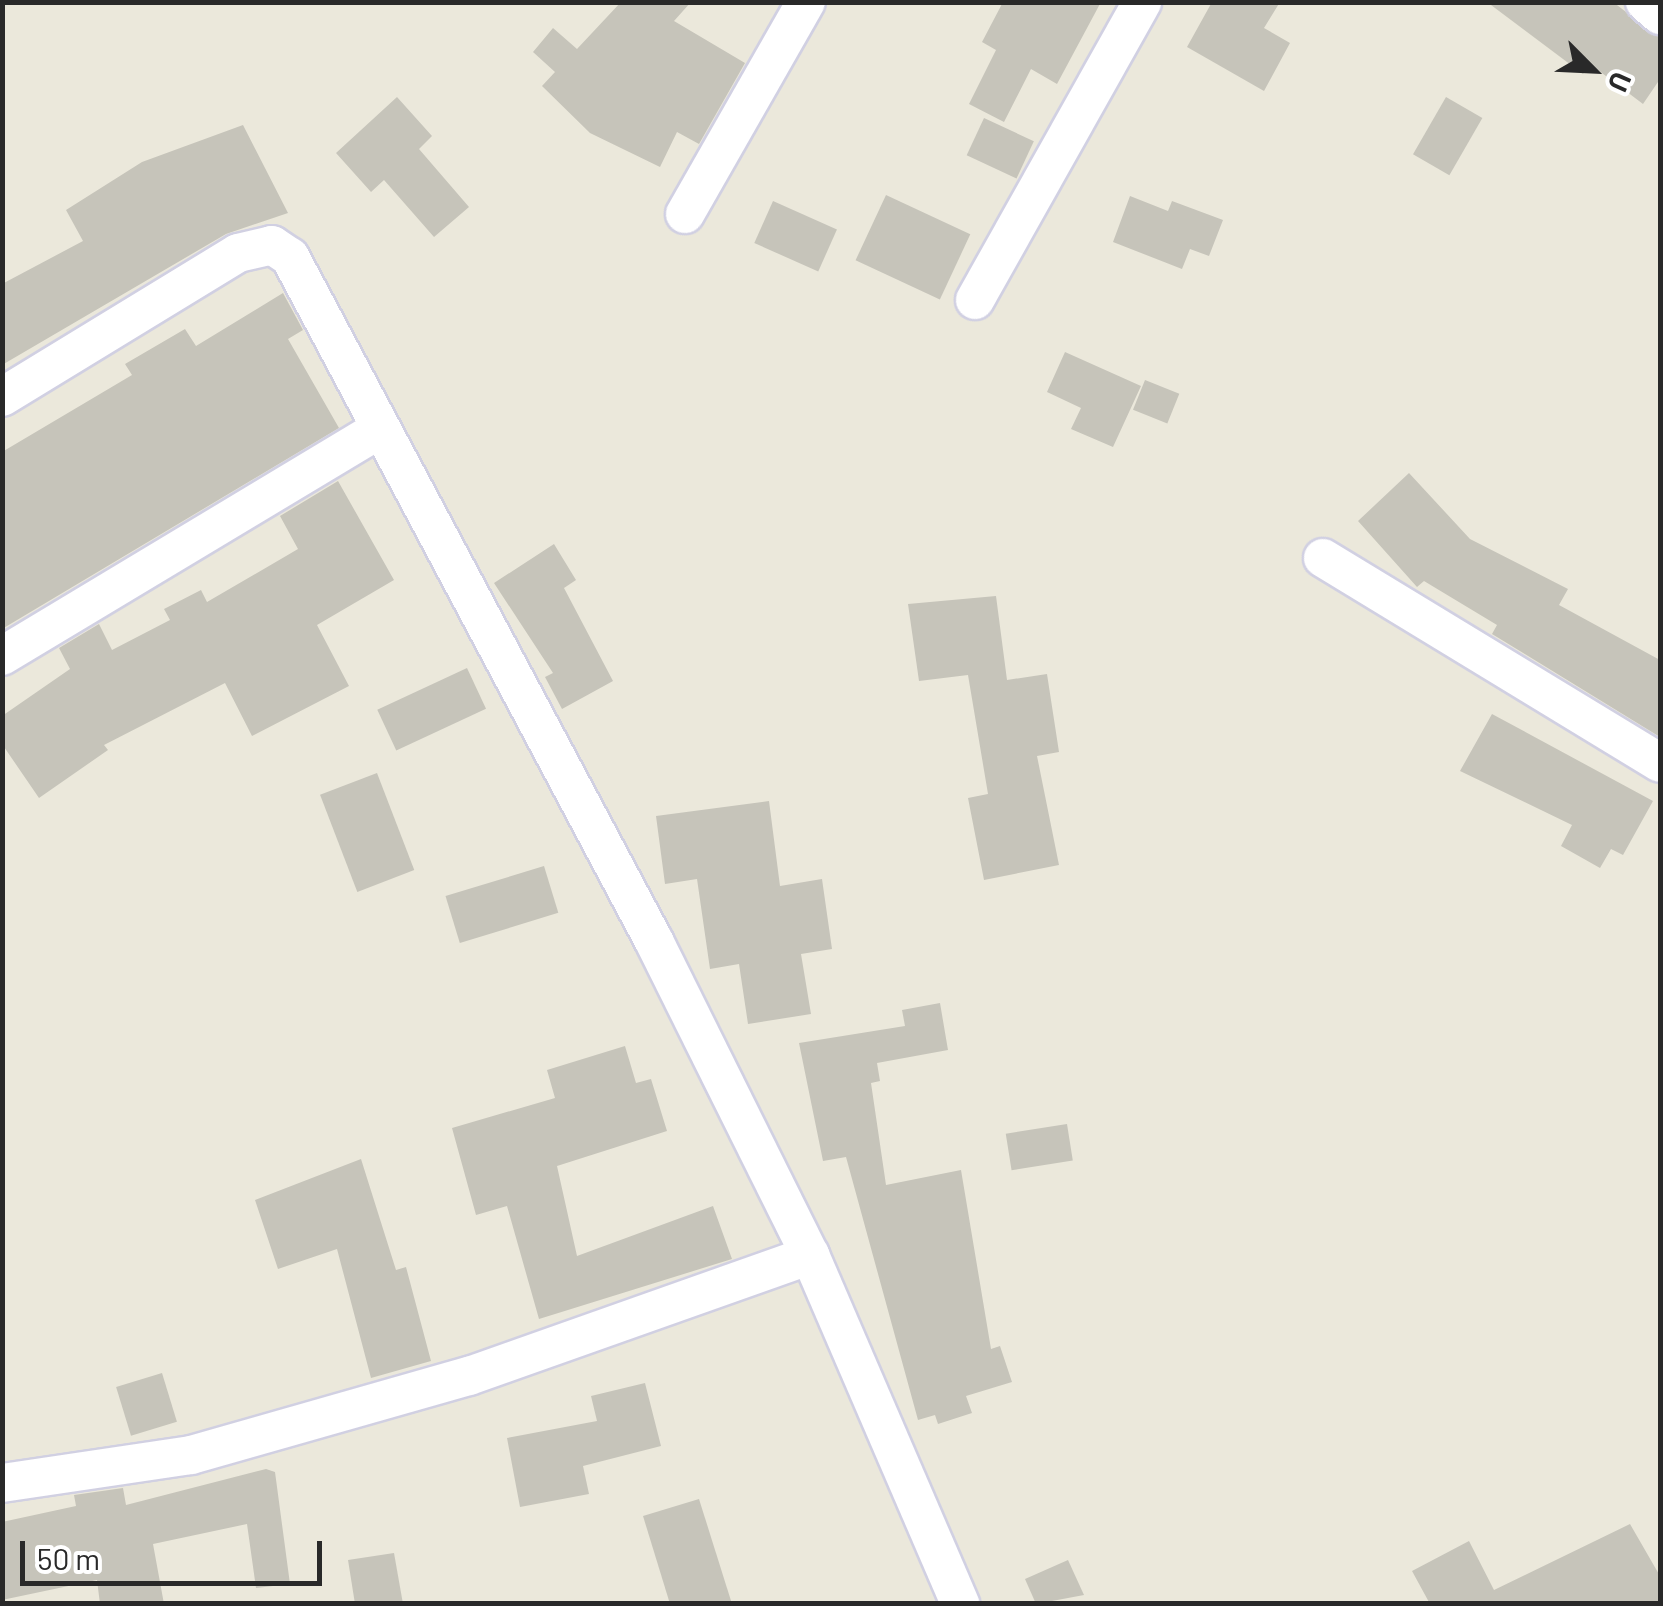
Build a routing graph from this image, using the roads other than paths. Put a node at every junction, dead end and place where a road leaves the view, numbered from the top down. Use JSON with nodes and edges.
{"nodes":[{"id":1,"x":806,"y":2,"type":"edge"},
{"id":2,"x":1142,"y":2,"type":"edge"},
{"id":3,"x":1645,"y":2,"type":"edge"},
{"id":4,"x":1660,"y":15,"type":"edge"},
{"id":5,"x":685,"y":214,"type":"dead end"},
{"id":6,"x":976,"y":300,"type":"dead end"},
{"id":7,"x":2,"y":397,"type":"edge"},
{"id":8,"x":377,"y":431,"type":"junction"},
{"id":9,"x":1324,"y":558,"type":"dead end"},
{"id":10,"x":2,"y":656,"type":"edge"},
{"id":11,"x":1660,"y":763,"type":"edge"},
{"id":12,"x":810,"y":1255,"type":"junction"},
{"id":13,"x":2,"y":1483,"type":"edge"},
{"id":14,"x":960,"y":1604,"type":"edge"}],
"edges":[{"from":1,"to":5,"type":"street"},
{"from":2,"to":6,"type":"street"},
{"from":3,"to":4,"type":"street"},
{"from":7,"to":8,"type":"street"},
{"from":8,"to":10,"type":"street"},
{"from":8,"to":12,"type":"street"},
{"from":9,"to":11,"type":"street"},
{"from":12,"to":13,"type":"street"},
{"from":12,"to":14,"type":"street"}]}
